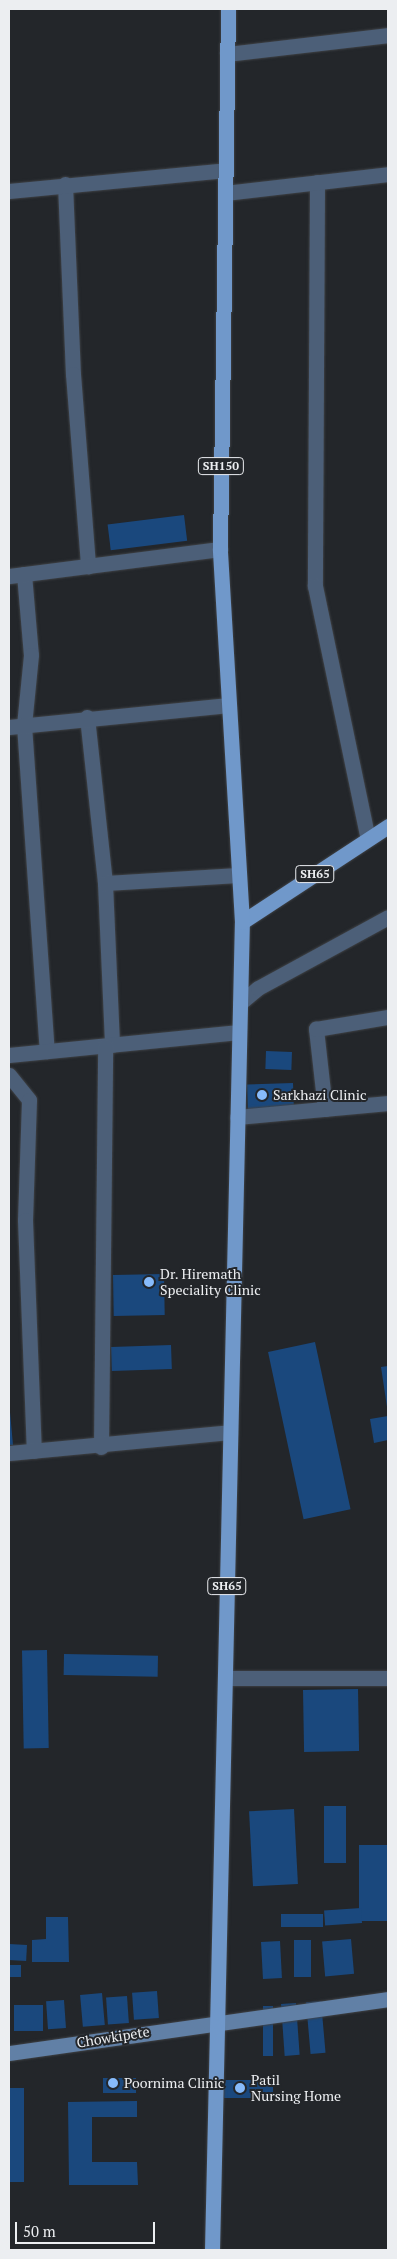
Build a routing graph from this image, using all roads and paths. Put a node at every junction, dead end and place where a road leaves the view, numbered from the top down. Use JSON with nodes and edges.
{"nodes":[{"id":1,"x":228,"y":9,"type":"edge"},
{"id":2,"x":388,"y":35,"type":"edge"},
{"id":3,"x":227,"y":54,"type":"junction"},
{"id":4,"x":226,"y":170,"type":"junction"},
{"id":5,"x":388,"y":174,"type":"edge"},
{"id":6,"x":317,"y":182,"type":"junction"},
{"id":7,"x":65,"y":184,"type":"junction"},
{"id":8,"x":9,"y":191,"type":"edge"},
{"id":9,"x":225,"y":193,"type":"junction"},
{"id":10,"x":220,"y":549,"type":"junction"},
{"id":11,"x":88,"y":566,"type":"junction"},
{"id":12,"x":24,"y":574,"type":"junction"},
{"id":13,"x":9,"y":576,"type":"edge"},
{"id":14,"x":229,"y":705,"type":"junction"},
{"id":15,"x":87,"y":717,"type":"junction"},
{"id":16,"x":24,"y":725,"type":"junction"},
{"id":17,"x":9,"y":727,"type":"edge"},
{"id":18,"x":388,"y":826,"type":"edge"},
{"id":19,"x":368,"y":839,"type":"junction"},
{"id":20,"x":239,"y":875,"type":"junction"},
{"id":21,"x":105,"y":883,"type":"junction"},
{"id":22,"x":388,"y":917,"type":"edge"},
{"id":23,"x":242,"y":922,"type":"junction"},
{"id":24,"x":240,"y":1003,"type":"junction"},
{"id":25,"x":388,"y":1017,"type":"edge"},
{"id":26,"x":240,"y":1032,"type":"junction"},
{"id":27,"x":109,"y":1045,"type":"junction"},
{"id":28,"x":47,"y":1051,"type":"junction"},
{"id":29,"x":9,"y":1055,"type":"edge"},
{"id":30,"x":9,"y":1074,"type":"edge"},
{"id":31,"x":388,"y":1103,"type":"edge"},
{"id":32,"x":325,"y":1109,"type":"junction"},
{"id":33,"x":237,"y":1117,"type":"junction"},
{"id":34,"x":230,"y":1432,"type":"junction"},
{"id":35,"x":101,"y":1447,"type":"junction"},
{"id":36,"x":34,"y":1451,"type":"junction"},
{"id":37,"x":9,"y":1453,"type":"edge"},
{"id":38,"x":225,"y":1678,"type":"junction"},
{"id":39,"x":388,"y":1678,"type":"edge"},
{"id":40,"x":388,"y":2000,"type":"edge"},
{"id":41,"x":217,"y":2021,"type":"junction"},
{"id":42,"x":9,"y":2053,"type":"edge"},
{"id":43,"x":212,"y":2250,"type":"edge"}],
"edges":[{"from":1,"to":3,"type":"main road","number":"SH150"},
{"from":2,"to":3,"type":"street"},
{"from":3,"to":4,"type":"main road","number":"SH150"},
{"from":4,"to":7,"type":"street"},
{"from":4,"to":9,"type":"main road","number":"SH150"},
{"from":5,"to":6,"type":"street"},
{"from":6,"to":9,"type":"street"},
{"from":6,"to":19,"type":"street"},
{"from":7,"to":8,"type":"street"},
{"from":7,"to":11,"type":"street"},
{"from":9,"to":10,"type":"main road","number":"SH150"},
{"from":10,"to":11,"type":"street"},
{"from":10,"to":14,"type":"main road","number":"SH150"},
{"from":11,"to":12,"type":"street"},
{"from":12,"to":13,"type":"street"},
{"from":12,"to":16,"type":"street"},
{"from":14,"to":15,"type":"street"},
{"from":14,"to":20,"type":"main road","number":"SH150"},
{"from":15,"to":16,"type":"street"},
{"from":15,"to":21,"type":"street"},
{"from":16,"to":17,"type":"street"},
{"from":16,"to":28,"type":"street"},
{"from":18,"to":19,"type":"main road","number":"SH65"},
{"from":19,"to":23,"type":"main road","number":"SH65"},
{"from":20,"to":21,"type":"street"},
{"from":20,"to":23,"type":"main road","number":"SH150"},
{"from":21,"to":27,"type":"street"},
{"from":22,"to":24,"type":"street"},
{"from":23,"to":24,"type":"main road","number":"SH65"},
{"from":24,"to":26,"type":"main road","number":"SH65"},
{"from":25,"to":32,"type":"street"},
{"from":26,"to":27,"type":"street"},
{"from":26,"to":33,"type":"main road","number":"SH65"},
{"from":27,"to":28,"type":"street"},
{"from":27,"to":35,"type":"street"},
{"from":28,"to":29,"type":"street"},
{"from":30,"to":36,"type":"street"},
{"from":31,"to":32,"type":"street"},
{"from":32,"to":33,"type":"street"},
{"from":33,"to":34,"type":"main road","number":"SH65"},
{"from":34,"to":35,"type":"street"},
{"from":34,"to":38,"type":"main road","number":"SH65"},
{"from":35,"to":36,"type":"street"},
{"from":36,"to":37,"type":"street"},
{"from":38,"to":39,"type":"street"},
{"from":38,"to":41,"type":"main road","number":"SH65"},
{"from":40,"to":41,"type":"street","name":"Chowkipete"},
{"from":41,"to":42,"type":"street","name":"Chowkipete"},
{"from":41,"to":43,"type":"main road","number":"SH65"}]}
